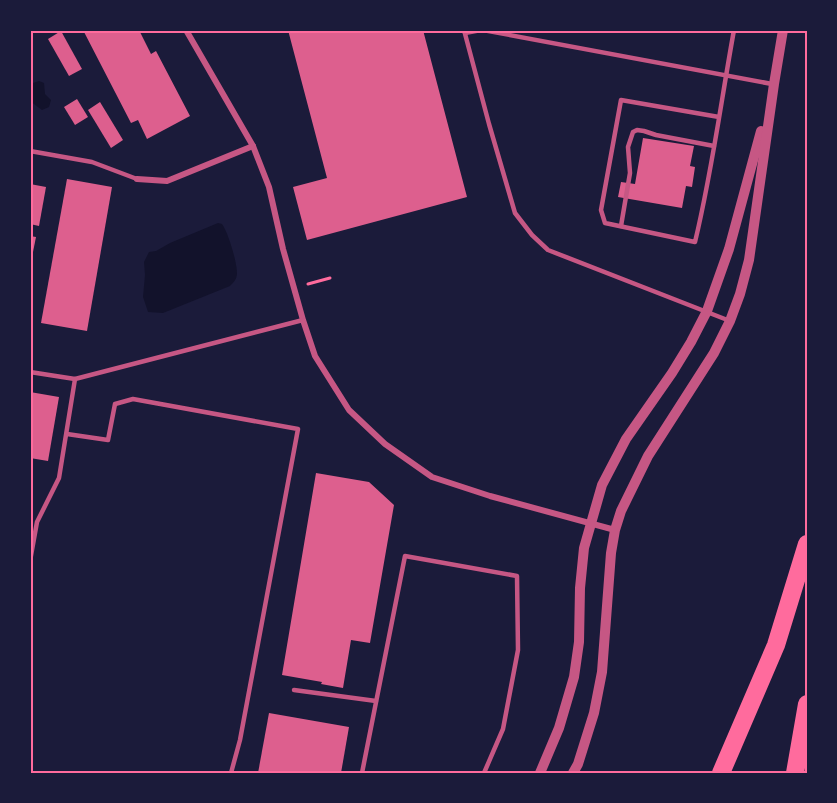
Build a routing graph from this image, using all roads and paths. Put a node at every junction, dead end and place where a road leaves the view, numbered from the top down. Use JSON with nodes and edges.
{"nodes":[{"id":1,"x":186,"y":30,"type":"edge"},
{"id":2,"x":482,"y":30,"type":"edge"},
{"id":3,"x":734,"y":30,"type":"edge"},
{"id":4,"x":783,"y":30,"type":"edge"},
{"id":5,"x":464,"y":32,"type":"edge"},
{"id":6,"x":726,"y":75,"type":"junction"},
{"id":7,"x":774,"y":84,"type":"junction"},
{"id":8,"x":719,"y":117,"type":"junction"},
{"id":9,"x":253,"y":146,"type":"junction"},
{"id":10,"x":714,"y":146,"type":"junction"},
{"id":11,"x":30,"y":151,"type":"edge"},
{"id":12,"x":137,"y":178,"type":"joint"},
{"id":13,"x":621,"y":226,"type":"junction"},
{"id":14,"x":330,"y":278,"type":"dead end"},
{"id":15,"x":309,"y":284,"type":"dead end"},
{"id":16,"x":706,"y":311,"type":"junction"},
{"id":17,"x":303,"y":320,"type":"junction"},
{"id":18,"x":730,"y":321,"type":"junction"},
{"id":19,"x":30,"y":372,"type":"edge"},
{"id":20,"x":75,"y":379,"type":"junction"},
{"id":21,"x":67,"y":434,"type":"junction"},
{"id":22,"x":591,"y":524,"type":"junction"},
{"id":23,"x":615,"y":530,"type":"junction"},
{"id":24,"x":807,"y":544,"type":"edge"},
{"id":25,"x":30,"y":561,"type":"edge"},
{"id":26,"x":294,"y":690,"type":"dead end"},
{"id":27,"x":376,"y":701,"type":"junction"},
{"id":28,"x":807,"y":704,"type":"edge"},
{"id":29,"x":231,"y":773,"type":"edge"},
{"id":30,"x":362,"y":773,"type":"edge"},
{"id":31,"x":484,"y":773,"type":"edge"},
{"id":32,"x":540,"y":773,"type":"edge"},
{"id":33,"x":573,"y":773,"type":"edge"},
{"id":34,"x":721,"y":773,"type":"edge"},
{"id":35,"x":795,"y":773,"type":"edge"}],
"edges":[{"from":1,"to":9,"type":"street"},
{"from":2,"to":5,"type":"lane"},
{"from":2,"to":6,"type":"lane"},
{"from":3,"to":6,"type":"lane"},
{"from":4,"to":7,"type":"street"},
{"from":5,"to":16,"type":"lane"},
{"from":6,"to":7,"type":"lane"},
{"from":6,"to":8,"type":"lane"},
{"from":7,"to":16,"type":"street"},
{"from":7,"to":18,"type":"street"},
{"from":8,"to":10,"type":"lane"},
{"from":8,"to":13,"type":"lane"},
{"from":9,"to":12,"type":"street"},
{"from":9,"to":17,"type":"street"},
{"from":10,"to":13,"type":"lane"},
{"from":10,"to":13,"type":"lane"},
{"from":11,"to":12,"type":"lane"},
{"from":14,"to":15,"type":"path"},
{"from":16,"to":18,"type":"lane"},
{"from":16,"to":22,"type":"street"},
{"from":17,"to":20,"type":"lane"},
{"from":17,"to":22,"type":"street"},
{"from":18,"to":23,"type":"street"},
{"from":19,"to":20,"type":"lane"},
{"from":20,"to":21,"type":"lane"},
{"from":21,"to":25,"type":"lane"},
{"from":21,"to":29,"type":"lane"},
{"from":22,"to":23,"type":"street"},
{"from":22,"to":32,"type":"street"},
{"from":23,"to":33,"type":"street"},
{"from":24,"to":34,"type":"highway"},
{"from":26,"to":27,"type":"lane"},
{"from":27,"to":30,"type":"lane"},
{"from":27,"to":31,"type":"lane"},
{"from":28,"to":35,"type":"highway"}]}
